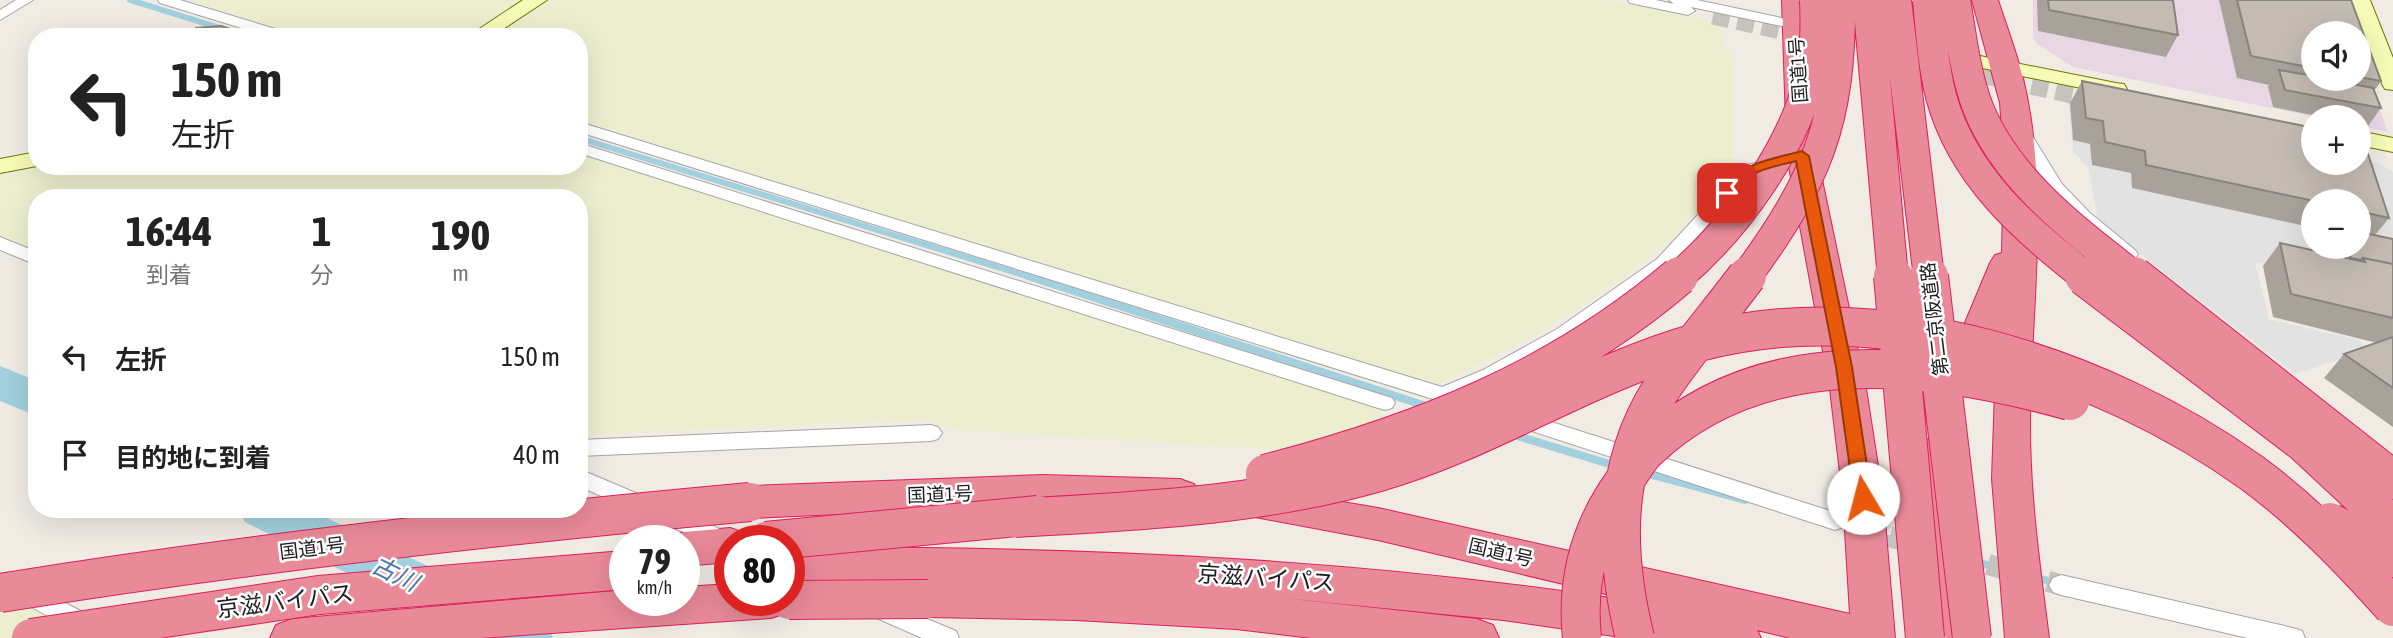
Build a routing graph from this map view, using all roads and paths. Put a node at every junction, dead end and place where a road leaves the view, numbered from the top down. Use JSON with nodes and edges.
{"nodes":[{"id":1,"x":26,"y":0,"type":"edge"},
{"id":2,"x":165,"y":0,"type":"edge"},
{"id":3,"x":537,"y":0,"type":"edge"},
{"id":4,"x":1635,"y":0,"type":"edge"},
{"id":5,"x":1676,"y":0,"type":"edge"},
{"id":6,"x":1840,"y":0,"type":"edge"},
{"id":7,"x":1868,"y":0,"type":"edge"},
{"id":8,"x":1896,"y":0,"type":"edge"},
{"id":9,"x":1928,"y":0,"type":"edge"},
{"id":10,"x":1955,"y":0,"type":"edge"},
{"id":11,"x":1985,"y":0,"type":"edge"},
{"id":12,"x":2360,"y":0,"type":"edge"},
{"id":13,"x":1802,"y":8,"type":"edge"},
{"id":14,"x":0,"y":16,"type":"edge"},
{"id":15,"x":1713,"y":16,"type":"tunnel mouth"},
{"id":16,"x":257,"y":28,"type":"edge"},
{"id":17,"x":492,"y":28,"type":"edge"},
{"id":18,"x":2006,"y":67,"type":"junction"},
{"id":19,"x":2393,"y":84,"type":"edge"},
{"id":20,"x":2090,"y":99,"type":"tunnel mouth"},
{"id":21,"x":2125,"y":99,"type":"joint"},
{"id":22,"x":2016,"y":117,"type":"junction"},
{"id":23,"x":588,"y":130,"type":"edge"},
{"id":24,"x":2371,"y":140,"type":"edge"},
{"id":25,"x":2393,"y":145,"type":"edge"},
{"id":26,"x":588,"y":151,"type":"edge"},
{"id":27,"x":1802,"y":156,"type":"junction"},
{"id":28,"x":674,"y":157,"type":"junction"},
{"id":29,"x":28,"y":161,"type":"edge"},
{"id":30,"x":0,"y":166,"type":"edge"},
{"id":31,"x":655,"y":172,"type":"junction"},
{"id":32,"x":2017,"y":233,"type":"junction"},
{"id":33,"x":0,"y":243,"type":"edge"},
{"id":34,"x":972,"y":251,"type":"junction"},
{"id":35,"x":28,"y":255,"type":"edge"},
{"id":36,"x":957,"y":267,"type":"junction"},
{"id":37,"x":1330,"y":361,"type":"junction"},
{"id":38,"x":1318,"y":382,"type":"junction"},
{"id":39,"x":1443,"y":395,"type":"junction"},
{"id":40,"x":1385,"y":403,"type":"dead end"},
{"id":41,"x":931,"y":433,"type":"dead end"},
{"id":42,"x":588,"y":448,"type":"edge"},
{"id":43,"x":2393,"y":459,"type":"edge"},
{"id":44,"x":2393,"y":480,"type":"edge"},
{"id":45,"x":588,"y":481,"type":"edge"},
{"id":46,"x":588,"y":517,"type":"edge"},
{"id":47,"x":581,"y":518,"type":"edge"},
{"id":48,"x":1015,"y":518,"type":"junction"},
{"id":49,"x":1835,"y":521,"type":"dead end"},
{"id":50,"x":2393,"y":526,"type":"edge"},
{"id":51,"x":714,"y":537,"type":"edge"},
{"id":52,"x":805,"y":537,"type":"edge"},
{"id":53,"x":609,"y":558,"type":"edge"},
{"id":54,"x":2393,"y":558,"type":"edge"},
{"id":55,"x":805,"y":566,"type":"edge"},
{"id":56,"x":609,"y":571,"type":"edge"},
{"id":57,"x":805,"y":573,"type":"edge"},
{"id":58,"x":0,"y":577,"type":"edge"},
{"id":59,"x":2062,"y":584,"type":"tunnel mouth"},
{"id":60,"x":0,"y":593,"type":"edge"},
{"id":61,"x":319,"y":596,"type":"junction"},
{"id":62,"x":805,"y":600,"type":"edge"},
{"id":63,"x":714,"y":603,"type":"edge"},
{"id":64,"x":2393,"y":607,"type":"edge"},
{"id":65,"x":31,"y":638,"type":"edge"},
{"id":66,"x":109,"y":638,"type":"edge"},
{"id":67,"x":292,"y":638,"type":"edge"},
{"id":68,"x":947,"y":638,"type":"edge"},
{"id":69,"x":1477,"y":638,"type":"edge"},
{"id":70,"x":1582,"y":638,"type":"edge"},
{"id":71,"x":1635,"y":638,"type":"edge"},
{"id":72,"x":1740,"y":638,"type":"edge"},
{"id":73,"x":1871,"y":638,"type":"edge"},
{"id":74,"x":1925,"y":638,"type":"edge"},
{"id":75,"x":1949,"y":638,"type":"edge"},
{"id":76,"x":1972,"y":638,"type":"edge"},
{"id":77,"x":2027,"y":638,"type":"edge"},
{"id":78,"x":2293,"y":638,"type":"edge"}],
"edges":[{"from":1,"to":14,"type":"street"},
{"from":2,"to":16,"type":"street"},
{"from":3,"to":17,"type":"street"},
{"from":4,"to":15,"type":"street"},
{"from":5,"to":13,"type":"street"},
{"from":6,"to":71,"type":"highway","bridge":true},
{"from":7,"to":74,"type":"highway","name":"第二京阪道路","bridge":true},
{"from":8,"to":76,"type":"highway","name":"第二京阪道路","bridge":true},
{"from":9,"to":50,"type":"highway","bridge":true},
{"from":10,"to":44,"type":"highway","bridge":true},
{"from":11,"to":18,"type":"highway"},
{"from":12,"to":19,"type":"street"},
{"from":13,"to":18,"type":"street"},
{"from":13,"to":27,"type":"highway","name":"国道1号"},
{"from":13,"to":48,"type":"highway","bridge":true},
{"from":18,"to":21,"type":"street"},
{"from":18,"to":22,"type":"highway"},
{"from":20,"to":21,"type":"street"},
{"from":22,"to":32,"type":"highway"},
{"from":22,"to":43,"type":"street"},
{"from":23,"to":28,"type":"street"},
{"from":24,"to":25,"type":"street"},
{"from":26,"to":31,"type":"street"},
{"from":27,"to":39,"type":"street"},
{"from":27,"to":73,"type":"highway","name":"国道1号"},
{"from":28,"to":31,"type":"street"},
{"from":28,"to":34,"type":"street"},
{"from":29,"to":30,"type":"street"},
{"from":31,"to":36,"type":"street"},
{"from":32,"to":75,"type":"highway"},
{"from":32,"to":77,"type":"highway"},
{"from":33,"to":35,"type":"street"},
{"from":34,"to":36,"type":"street"},
{"from":34,"to":37,"type":"street"},
{"from":36,"to":38,"type":"street"},
{"from":37,"to":38,"type":"street"},
{"from":37,"to":39,"type":"street"},
{"from":38,"to":40,"type":"street"},
{"from":39,"to":49,"type":"street"},
{"from":41,"to":42,"type":"street"},
{"from":45,"to":51,"type":"street"},
{"from":46,"to":73,"type":"highway","name":"国道1号","bridge":true},
{"from":47,"to":60,"type":"highway","name":"国道1号","bridge":true},
{"from":48,"to":52,"type":"highway","bridge":true},
{"from":48,"to":64,"type":"highway","bridge":true},
{"from":53,"to":61,"type":"highway","bridge":true},
{"from":54,"to":70,"type":"highway","bridge":true},
{"from":55,"to":72,"type":"highway","name":"京滋バイパス","bridge":true},
{"from":56,"to":61,"type":"highway","name":"京滋バイパス","bridge":true},
{"from":57,"to":68,"type":"street"},
{"from":58,"to":66,"type":"street"},
{"from":59,"to":78,"type":"street"},
{"from":61,"to":65,"type":"highway","name":"京滋バイパス","bridge":true},
{"from":62,"to":69,"type":"highway","name":"京滋バイパス","bridge":true},
{"from":63,"to":67,"type":"highway","name":"京滋バイパス"}]}
